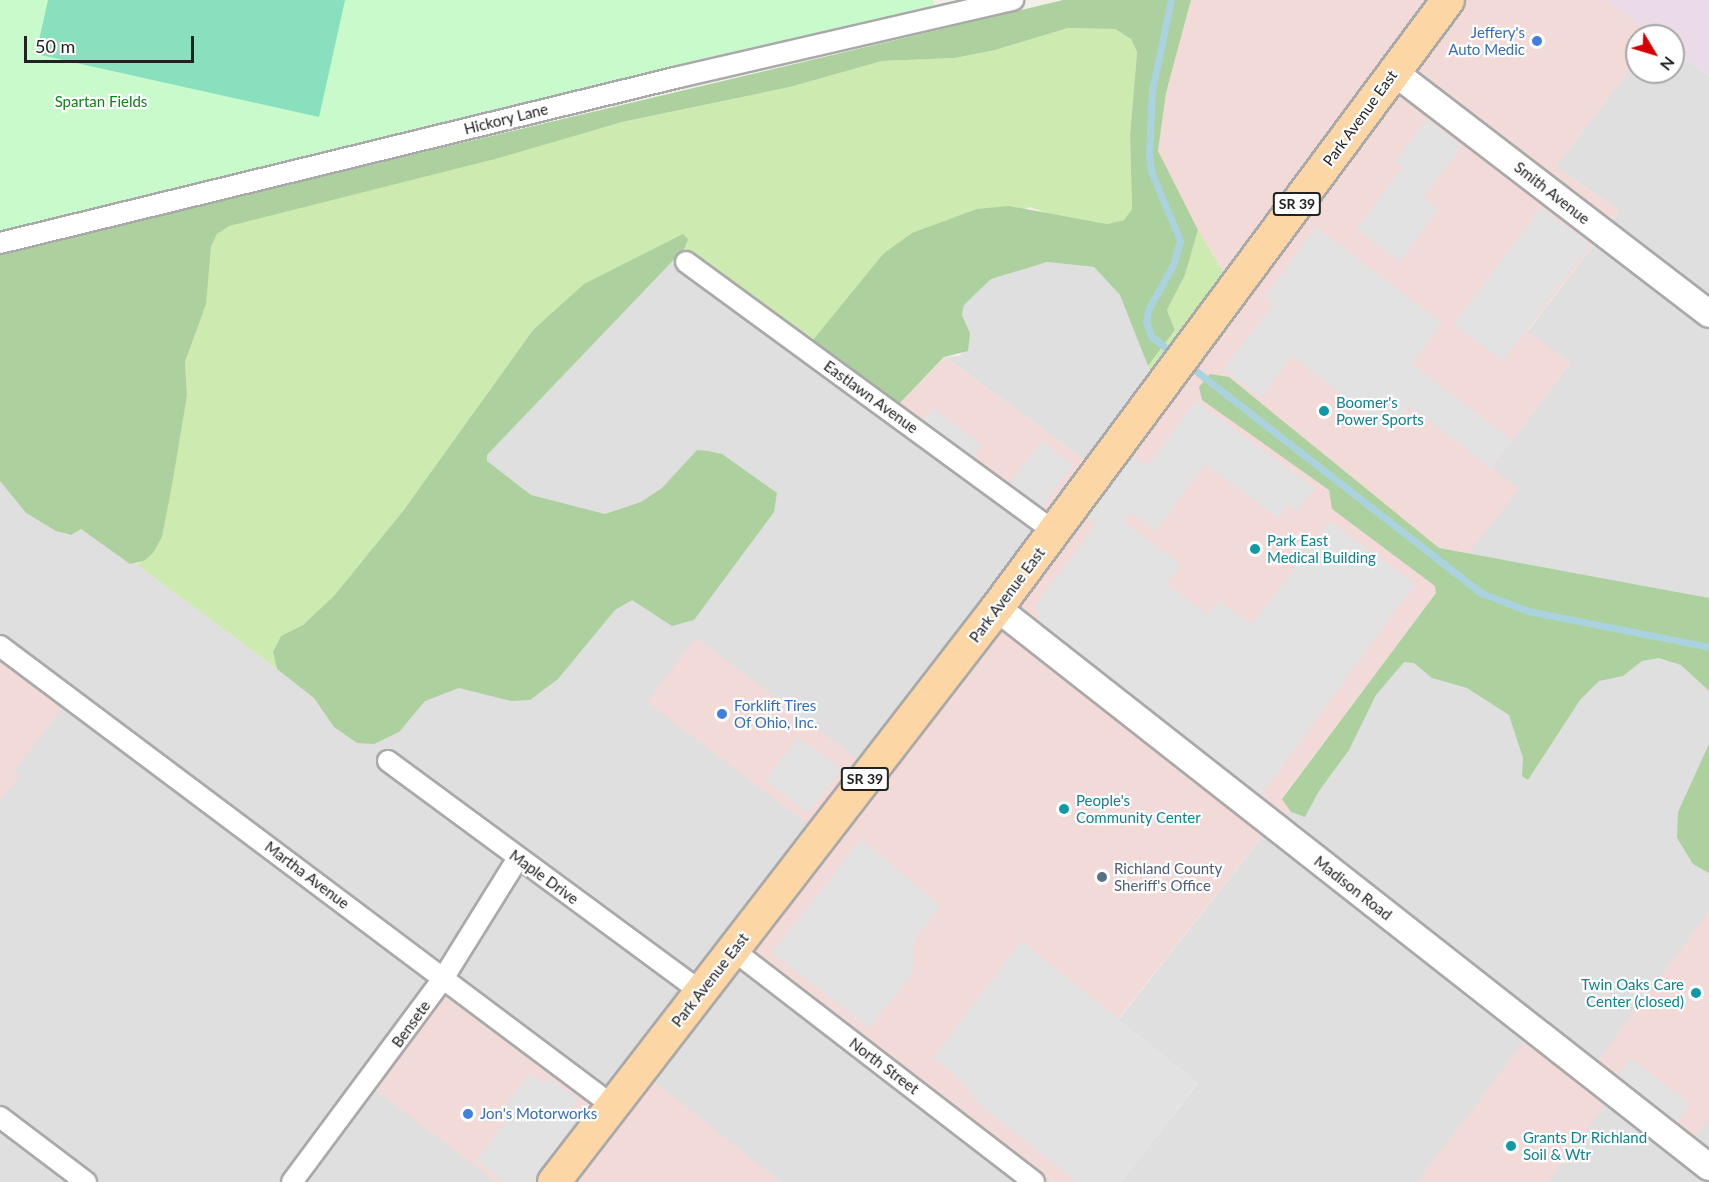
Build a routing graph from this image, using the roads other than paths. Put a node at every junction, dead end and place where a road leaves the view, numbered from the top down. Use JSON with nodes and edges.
{"nodes":[{"id":1,"x":1013,"y":0,"type":"edge"},
{"id":2,"x":1448,"y":0,"type":"edge"},
{"id":3,"x":1394,"y":72,"type":"junction"},
{"id":4,"x":0,"y":243,"type":"edge"},
{"id":5,"x":686,"y":262,"type":"dead end"},
{"id":6,"x":1709,"y":314,"type":"edge"},
{"id":7,"x":1055,"y":532,"type":"junction"},
{"id":8,"x":997,"y":608,"type":"junction"},
{"id":9,"x":0,"y":646,"type":"edge"},
{"id":10,"x":388,"y":761,"type":"dead end"},
{"id":11,"x":518,"y":858,"type":"junction"},
{"id":12,"x":733,"y":950,"type":"junction"},
{"id":13,"x":444,"y":977,"type":"junction"},
{"id":14,"x":701,"y":992,"type":"junction"},
{"id":15,"x":613,"y":1106,"type":"junction"},
{"id":16,"x":0,"y":1117,"type":"edge"},
{"id":17,"x":1709,"y":1167,"type":"edge"},
{"id":18,"x":86,"y":1182,"type":"edge"},
{"id":19,"x":292,"y":1182,"type":"edge"},
{"id":20,"x":554,"y":1182,"type":"edge"},
{"id":21,"x":1034,"y":1182,"type":"edge"}],
"edges":[{"from":1,"to":4,"type":"street","name":"Hickory Lane"},
{"from":2,"to":3,"type":"main road","name":"Park Avenue East","number":"SR 39"},
{"from":3,"to":6,"type":"street","name":"Smith Avenue"},
{"from":3,"to":7,"type":"main road","name":"Park Avenue East","number":"SR 39"},
{"from":5,"to":7,"type":"street","name":"Eastlawn Avenue"},
{"from":7,"to":8,"type":"main road","name":"Park Avenue East","number":"SR 39"},
{"from":8,"to":12,"type":"main road","name":"Park Avenue East","number":"SR 39"},
{"from":8,"to":17,"type":"street","name":"Madison Road"},
{"from":9,"to":13,"type":"street","name":"Martha Avenue"},
{"from":10,"to":11,"type":"street","name":"Maple Drive"},
{"from":11,"to":13,"type":"street","name":"Bensete"},
{"from":11,"to":14,"type":"street","name":"Maple Drive"},
{"from":12,"to":14,"type":"main road","name":"Park Avenue East","number":"SR 39"},
{"from":12,"to":21,"type":"street","name":"North Street"},
{"from":13,"to":15,"type":"street","name":"Martha Avenue"},
{"from":13,"to":19,"type":"street","name":"Bensete"},
{"from":14,"to":15,"type":"main road","name":"Park Avenue East","number":"SR 39"},
{"from":15,"to":20,"type":"main road","name":"Park Avenue East","number":"SR 39"},
{"from":16,"to":18,"type":"street"}]}
